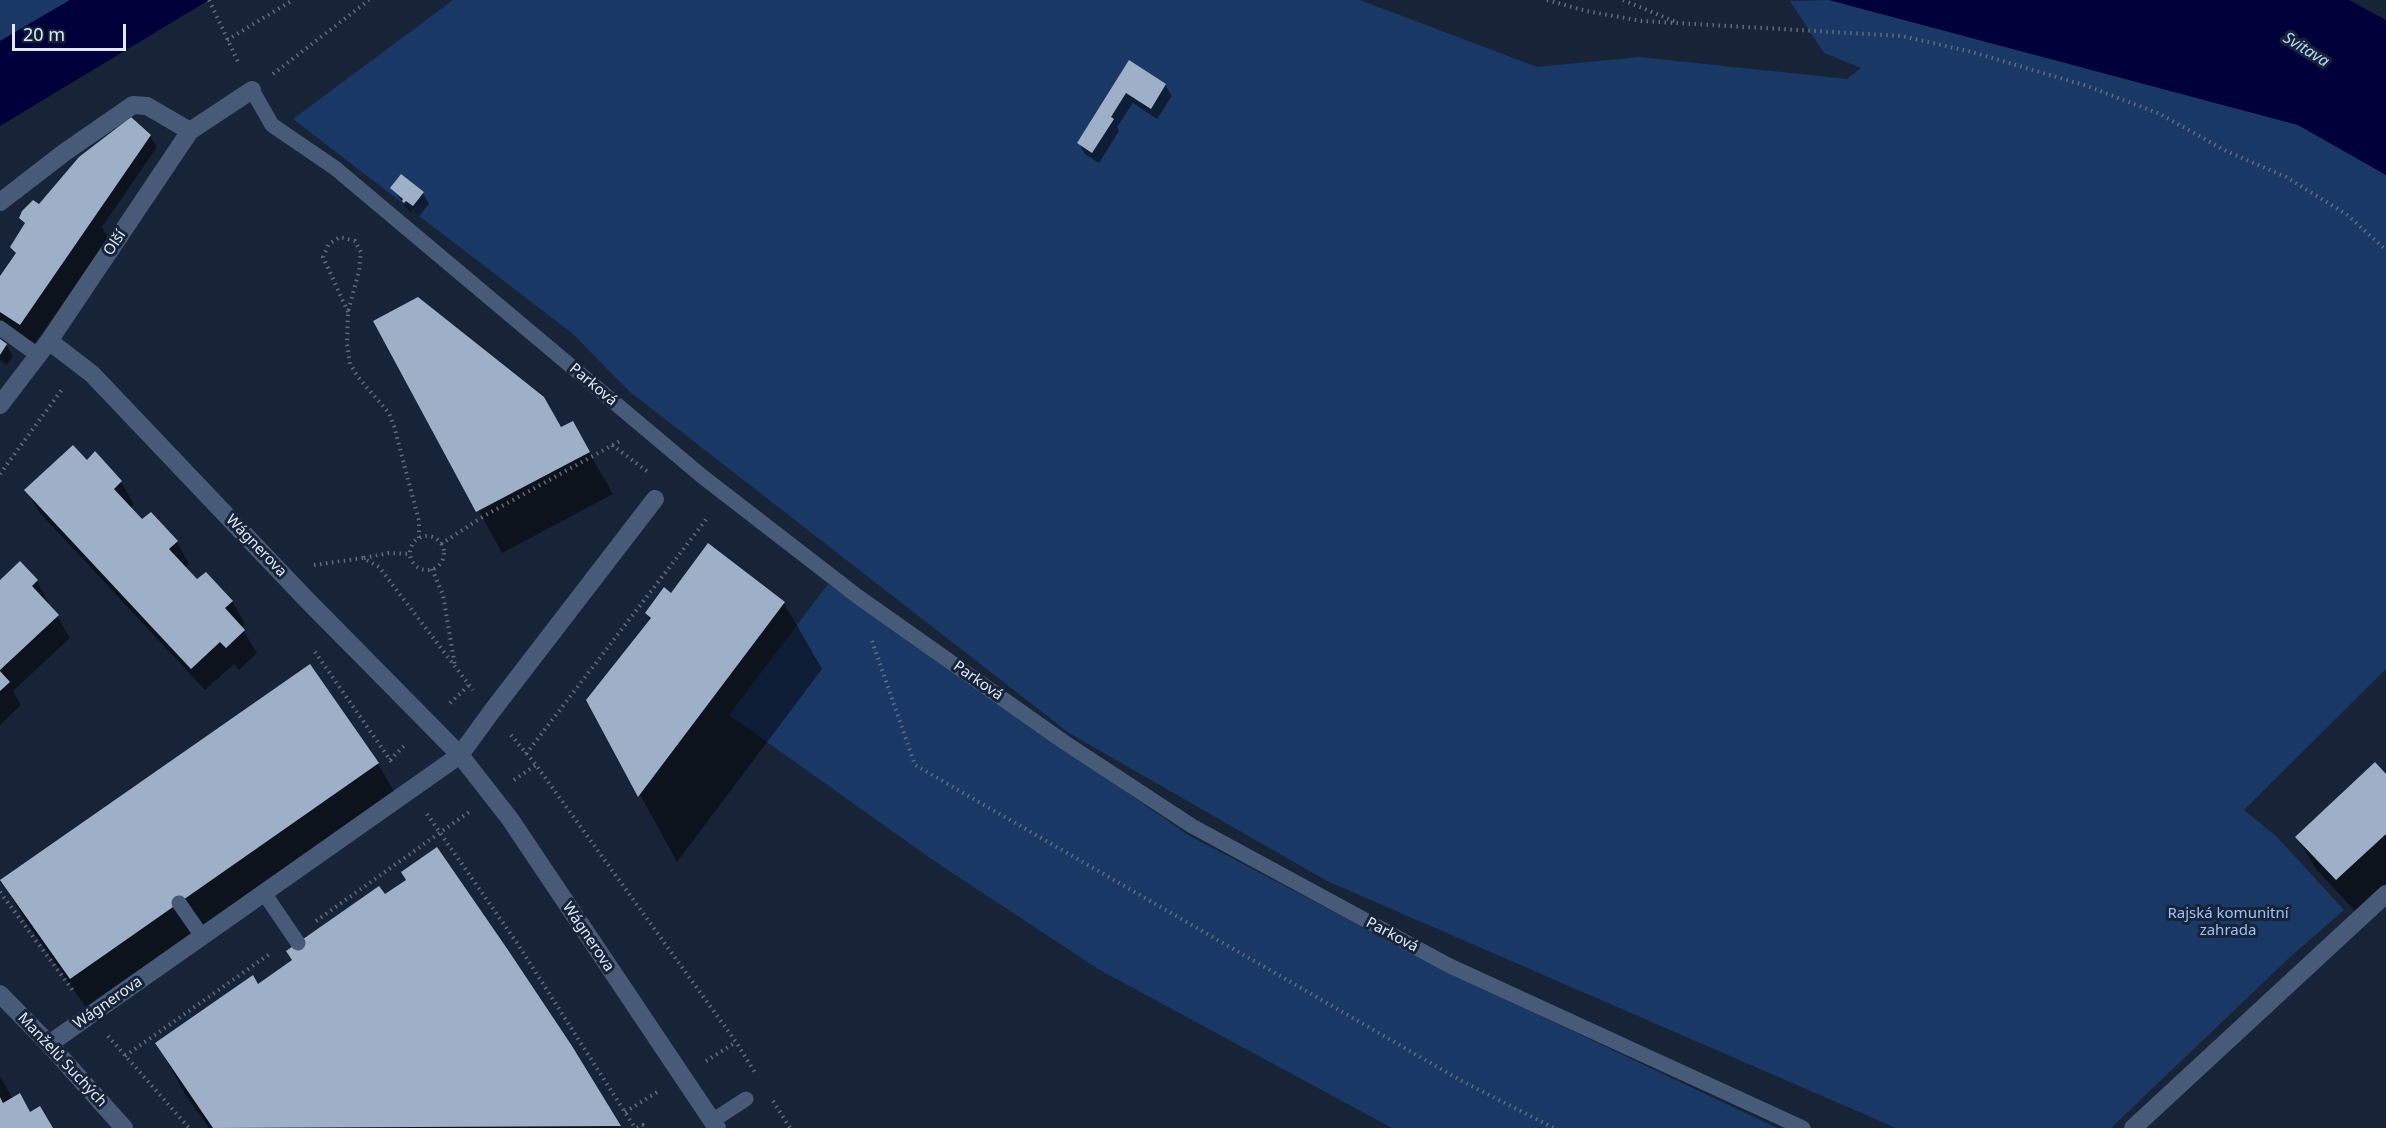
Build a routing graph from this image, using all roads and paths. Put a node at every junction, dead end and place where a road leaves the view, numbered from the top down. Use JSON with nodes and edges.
{"nodes":[{"id":1,"x":209,"y":0,"type":"edge"},
{"id":2,"x":293,"y":0,"type":"edge"},
{"id":3,"x":369,"y":0,"type":"edge"},
{"id":4,"x":1547,"y":0,"type":"edge"},
{"id":5,"x":1623,"y":0,"type":"edge"},
{"id":6,"x":1679,"y":24,"type":"junction"},
{"id":7,"x":227,"y":40,"type":"junction"},
{"id":8,"x":252,"y":90,"type":"junction"},
{"id":9,"x":190,"y":131,"type":"junction"},
{"id":10,"x":0,"y":202,"type":"edge"},
{"id":11,"x":2386,"y":250,"type":"edge"},
{"id":12,"x":348,"y":312,"type":"junction"},
{"id":13,"x":0,"y":328,"type":"edge"},
{"id":14,"x":44,"y":348,"type":"junction"},
{"id":15,"x":67,"y":386,"type":"dead end"},
{"id":16,"x":0,"y":405,"type":"edge"},
{"id":17,"x":644,"y":427,"type":"junction"},
{"id":18,"x":0,"y":474,"type":"edge"},
{"id":19,"x":655,"y":499,"type":"dead end"},
{"id":20,"x":708,"y":517,"type":"dead end"},
{"id":21,"x":419,"y":538,"type":"junction"},
{"id":22,"x":441,"y":544,"type":"junction"},
{"id":23,"x":410,"y":554,"type":"junction"},
{"id":24,"x":363,"y":558,"type":"junction"},
{"id":25,"x":432,"y":569,"type":"junction"},
{"id":26,"x":279,"y":570,"type":"junction"},
{"id":27,"x":857,"y":596,"type":"junction"},
{"id":28,"x":314,"y":643,"type":"dead end"},
{"id":29,"x":455,"y":666,"type":"junction"},
{"id":30,"x":492,"y":711,"type":"junction"},
{"id":31,"x":526,"y":754,"type":"junction"},
{"id":32,"x":460,"y":755,"type":"junction"},
{"id":33,"x":393,"y":764,"type":"junction"},
{"id":34,"x":384,"y":771,"type":"dead end"},
{"id":35,"x":411,"y":791,"type":"junction"},
{"id":36,"x":264,"y":893,"type":"junction"},
{"id":37,"x":2386,"y":894,"type":"edge"},
{"id":38,"x":179,"y":903,"type":"dead end"},
{"id":39,"x":202,"y":936,"type":"junction"},
{"id":40,"x":298,"y":943,"type":"dead end"},
{"id":41,"x":82,"y":985,"type":"dead end"},
{"id":42,"x":73,"y":991,"type":"dead end"},
{"id":43,"x":0,"y":994,"type":"edge"},
{"id":44,"x":49,"y":1044,"type":"junction"},
{"id":45,"x":760,"y":1080,"type":"dead end"},
{"id":46,"x":746,"y":1099,"type":"dead end"},
{"id":47,"x":772,"y":1099,"type":"dead end"},
{"id":48,"x":710,"y":1126,"type":"edge"},
{"id":49,"x":124,"y":1128,"type":"edge"},
{"id":50,"x":636,"y":1128,"type":"edge"},
{"id":51,"x":645,"y":1128,"type":"edge"},
{"id":52,"x":790,"y":1128,"type":"edge"},
{"id":53,"x":1554,"y":1128,"type":"edge"},
{"id":54,"x":1803,"y":1128,"type":"edge"},
{"id":55,"x":2133,"y":1128,"type":"edge"}],
"edges":[{"from":1,"to":7,"type":"path"},
{"from":2,"to":7,"type":"path"},
{"from":3,"to":8,"type":"path"},
{"from":4,"to":6,"type":"path"},
{"from":5,"to":6,"type":"path"},
{"from":6,"to":11,"type":"path"},
{"from":7,"to":8,"type":"path"},
{"from":8,"to":9,"type":"street","name":"Olší"},
{"from":8,"to":17,"type":"lane","name":"Parková"},
{"from":9,"to":10,"type":"street"},
{"from":9,"to":14,"type":"street","name":"Olší"},
{"from":12,"to":12,"type":"path"},
{"from":12,"to":21,"type":"path"},
{"from":13,"to":14,"type":"lane"},
{"from":14,"to":16,"type":"street","name":"Olší"},
{"from":14,"to":26,"type":"street","name":"Wágnerova"},
{"from":15,"to":18,"type":"path"},
{"from":17,"to":22,"type":"path"},
{"from":17,"to":27,"type":"lane","name":"Parková"},
{"from":19,"to":30,"type":"street"},
{"from":20,"to":31,"type":"path"},
{"from":21,"to":22,"type":"path"},
{"from":21,"to":23,"type":"path"},
{"from":22,"to":25,"type":"path"},
{"from":23,"to":24,"type":"path"},
{"from":23,"to":25,"type":"path"},
{"from":24,"to":26,"type":"path"},
{"from":24,"to":29,"type":"path"},
{"from":25,"to":29,"type":"path"},
{"from":26,"to":32,"type":"street","name":"Wágnerova"},
{"from":27,"to":53,"type":"path"},
{"from":27,"to":54,"type":"lane","name":"Parková"},
{"from":28,"to":33,"type":"path"},
{"from":29,"to":30,"type":"path"},
{"from":30,"to":31,"type":"path"},
{"from":30,"to":32,"type":"street"},
{"from":31,"to":45,"type":"path"},
{"from":32,"to":35,"type":"street","name":"Wágnerova"},
{"from":32,"to":48,"type":"street","name":"Wágnerova"},
{"from":33,"to":34,"type":"path"},
{"from":33,"to":35,"type":"path"},
{"from":35,"to":36,"type":"street","name":"Wágnerova"},
{"from":35,"to":50,"type":"path"},
{"from":36,"to":39,"type":"street","name":"Wágnerova"},
{"from":36,"to":40,"type":"lane"},
{"from":37,"to":55,"type":"street"},
{"from":38,"to":39,"type":"lane"},
{"from":39,"to":44,"type":"street","name":"Wágnerova"},
{"from":41,"to":42,"type":"path"},
{"from":43,"to":44,"type":"street","name":"Manželů Suchých"},
{"from":44,"to":49,"type":"street","name":"Manželů Suchých"},
{"from":46,"to":48,"type":"lane"},
{"from":47,"to":52,"type":"path"},
{"from":50,"to":51,"type":"path"}]}
